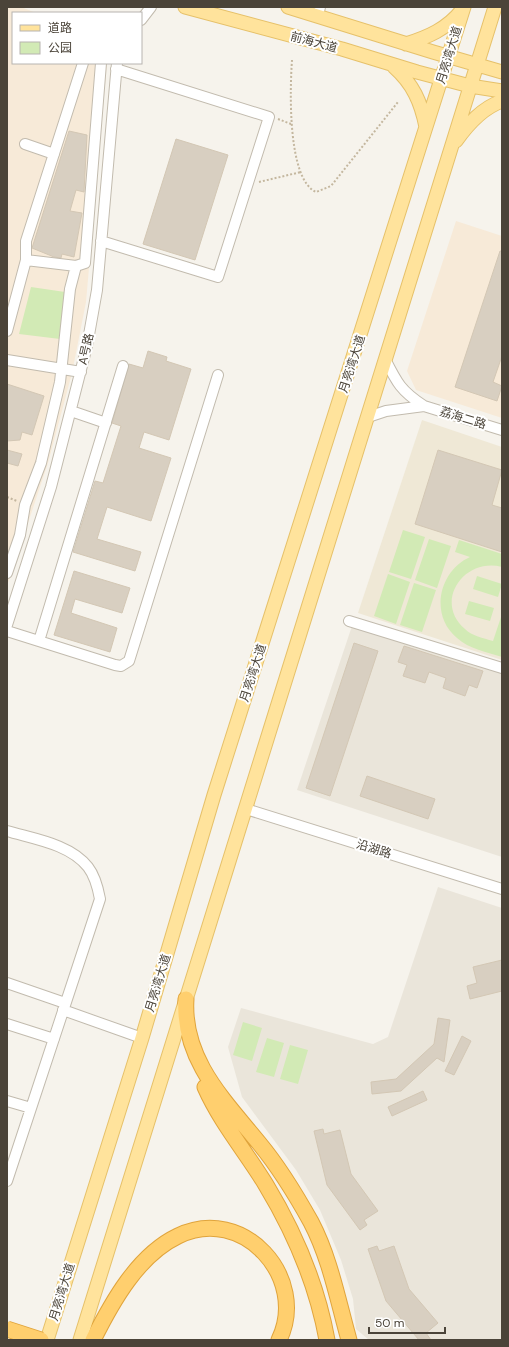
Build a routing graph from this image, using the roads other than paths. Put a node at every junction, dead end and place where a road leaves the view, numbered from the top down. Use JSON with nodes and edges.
{"nodes":[{"id":1,"x":151,"y":7,"type":"edge"},
{"id":2,"x":185,"y":7,"type":"edge"},
{"id":3,"x":288,"y":7,"type":"edge"},
{"id":4,"x":464,"y":7,"type":"edge"},
{"id":5,"x":495,"y":7,"type":"edge"},
{"id":6,"x":500,"y":7,"type":"edge"},
{"id":7,"x":319,"y":11,"type":"edge"},
{"id":8,"x":142,"y":19,"type":"edge"},
{"id":9,"x":502,"y":19,"type":"edge"},
{"id":10,"x":406,"y":44,"type":"junction"},
{"id":11,"x":449,"y":57,"type":"junction"},
{"id":12,"x":83,"y":64,"type":"edge"},
{"id":13,"x":101,"y":64,"type":"edge"},
{"id":14,"x":477,"y":64,"type":"junction"},
{"id":15,"x":392,"y":65,"type":"junction"},
{"id":16,"x":117,"y":66,"type":"edge"},
{"id":17,"x":502,"y":72,"type":"edge"},
{"id":18,"x":442,"y":79,"type":"junction"},
{"id":19,"x":470,"y":86,"type":"junction"},
{"id":20,"x":502,"y":91,"type":"edge"},
{"id":21,"x":502,"y":101,"type":"edge"},
{"id":22,"x":427,"y":130,"type":"junction"},
{"id":23,"x":25,"y":144,"type":"dead end"},
{"id":24,"x":450,"y":150,"type":"junction"},
{"id":25,"x":54,"y":154,"type":"junction"},
{"id":26,"x":101,"y":241,"type":"junction"},
{"id":27,"x":26,"y":260,"type":"junction"},
{"id":28,"x":76,"y":266,"type":"junction"},
{"id":29,"x":7,"y":331,"type":"edge"},
{"id":30,"x":385,"y":359,"type":"junction"},
{"id":31,"x":7,"y":360,"type":"edge"},
{"id":32,"x":123,"y":366,"type":"dead end"},
{"id":33,"x":63,"y":369,"type":"junction"},
{"id":34,"x":81,"y":372,"type":"junction"},
{"id":35,"x":218,"y":375,"type":"dead end"},
{"id":36,"x":424,"y":406,"type":"junction"},
{"id":37,"x":71,"y":410,"type":"junction"},
{"id":38,"x":368,"y":417,"type":"junction"},
{"id":39,"x":106,"y":423,"type":"junction"},
{"id":40,"x":502,"y":430,"type":"edge"},
{"id":41,"x":7,"y":573,"type":"edge"},
{"id":42,"x":349,"y":620,"type":"dead end"},
{"id":43,"x":7,"y":625,"type":"edge"},
{"id":44,"x":7,"y":631,"type":"edge"},
{"id":45,"x":39,"y":641,"type":"junction"},
{"id":46,"x":502,"y":668,"type":"edge"},
{"id":47,"x":246,"y":809,"type":"junction"},
{"id":48,"x":7,"y":831,"type":"edge"},
{"id":49,"x":502,"y":889,"type":"edge"},
{"id":50,"x":7,"y":983,"type":"edge"},
{"id":51,"x":186,"y":999,"type":"junction"},
{"id":52,"x":64,"y":1006,"type":"junction"},
{"id":53,"x":7,"y":1024,"type":"edge"},
{"id":54,"x":142,"y":1038,"type":"junction"},
{"id":55,"x":54,"y":1039,"type":"junction"},
{"id":56,"x":193,"y":1051,"type":"junction"},
{"id":57,"x":7,"y":1101,"type":"edge"},
{"id":58,"x":31,"y":1108,"type":"junction"},
{"id":59,"x":9,"y":1168,"type":"edge"},
{"id":60,"x":7,"y":1181,"type":"edge"},
{"id":61,"x":54,"y":1317,"type":"junction"},
{"id":62,"x":7,"y":1329,"type":"edge"},
{"id":63,"x":34,"y":1340,"type":"edge"},
{"id":64,"x":41,"y":1340,"type":"edge"},
{"id":65,"x":47,"y":1340,"type":"edge"},
{"id":66,"x":80,"y":1340,"type":"edge"},
{"id":67,"x":93,"y":1340,"type":"edge"},
{"id":68,"x":279,"y":1340,"type":"edge"},
{"id":69,"x":327,"y":1340,"type":"edge"},
{"id":70,"x":349,"y":1340,"type":"edge"}],
"edges":[{"from":1,"to":8,"type":"street"},
{"from":2,"to":15,"type":"main road","name":"前海大道"},
{"from":3,"to":7,"type":"main road","name":"前海大道"},
{"from":4,"to":10,"type":"main road"},
{"from":4,"to":11,"type":"main road","name":"月亮湾大道"},
{"from":5,"to":14,"type":"main road"},
{"from":6,"to":9,"type":"main road"},
{"from":7,"to":10,"type":"main road","name":"前海大道"},
{"from":10,"to":11,"type":"main road","name":"前海大道"},
{"from":11,"to":14,"type":"main road","name":"前海大道"},
{"from":11,"to":18,"type":"main road","name":"月亮湾大道"},
{"from":12,"to":25,"type":"street"},
{"from":13,"to":28,"type":"street"},
{"from":14,"to":17,"type":"main road","name":"前海大道"},
{"from":14,"to":19,"type":"main road"},
{"from":15,"to":18,"type":"main road","name":"前海大道"},
{"from":15,"to":22,"type":"main road"},
{"from":16,"to":26,"type":"street","name":"A号路"},
{"from":16,"to":26,"type":"street"},
{"from":18,"to":19,"type":"main road","name":"前海大道"},
{"from":18,"to":22,"type":"main road","name":"月亮湾大道"},
{"from":19,"to":20,"type":"main road","name":"前海大道"},
{"from":19,"to":24,"type":"main road"},
{"from":21,"to":24,"type":"main road"},
{"from":22,"to":54,"type":"main road","name":"月亮湾大道"},
{"from":23,"to":25,"type":"street"},
{"from":24,"to":30,"type":"main road"},
{"from":25,"to":27,"type":"street"},
{"from":26,"to":34,"type":"street","name":"A号路"},
{"from":27,"to":28,"type":"street"},
{"from":27,"to":29,"type":"street"},
{"from":28,"to":33,"type":"street"},
{"from":30,"to":36,"type":"street","name":"荔海二路"},
{"from":30,"to":38,"type":"main road"},
{"from":31,"to":33,"type":"street"},
{"from":32,"to":39,"type":"street"},
{"from":33,"to":34,"type":"street"},
{"from":33,"to":41,"type":"street"},
{"from":34,"to":37,"type":"street","name":"A号路"},
{"from":35,"to":45,"type":"street"},
{"from":36,"to":38,"type":"street","name":"荔海二路"},
{"from":36,"to":40,"type":"street","name":"荔海二路"},
{"from":37,"to":39,"type":"street"},
{"from":37,"to":43,"type":"street","name":"A号路"},
{"from":38,"to":47,"type":"main road"},
{"from":39,"to":45,"type":"street"},
{"from":42,"to":46,"type":"street"},
{"from":44,"to":45,"type":"street"},
{"from":47,"to":49,"type":"street","name":"沿湖路"},
{"from":47,"to":51,"type":"main road"},
{"from":48,"to":52,"type":"street"},
{"from":50,"to":52,"type":"street"},
{"from":51,"to":56,"type":"highway"},
{"from":51,"to":66,"type":"main road"},
{"from":52,"to":54,"type":"street"},
{"from":52,"to":55,"type":"street"},
{"from":53,"to":55,"type":"street"},
{"from":54,"to":61,"type":"main road","name":"月亮湾大道"},
{"from":55,"to":58,"type":"street"},
{"from":56,"to":69,"type":"highway"},
{"from":56,"to":70,"type":"highway"},
{"from":57,"to":58,"type":"street"},
{"from":58,"to":59,"type":"street"},
{"from":59,"to":60,"type":"street"},
{"from":61,"to":63,"type":"street"},
{"from":61,"to":65,"type":"main road","name":"月亮湾大道"},
{"from":62,"to":64,"type":"highway","bridge":true},
{"from":67,"to":68,"type":"highway"}]}
